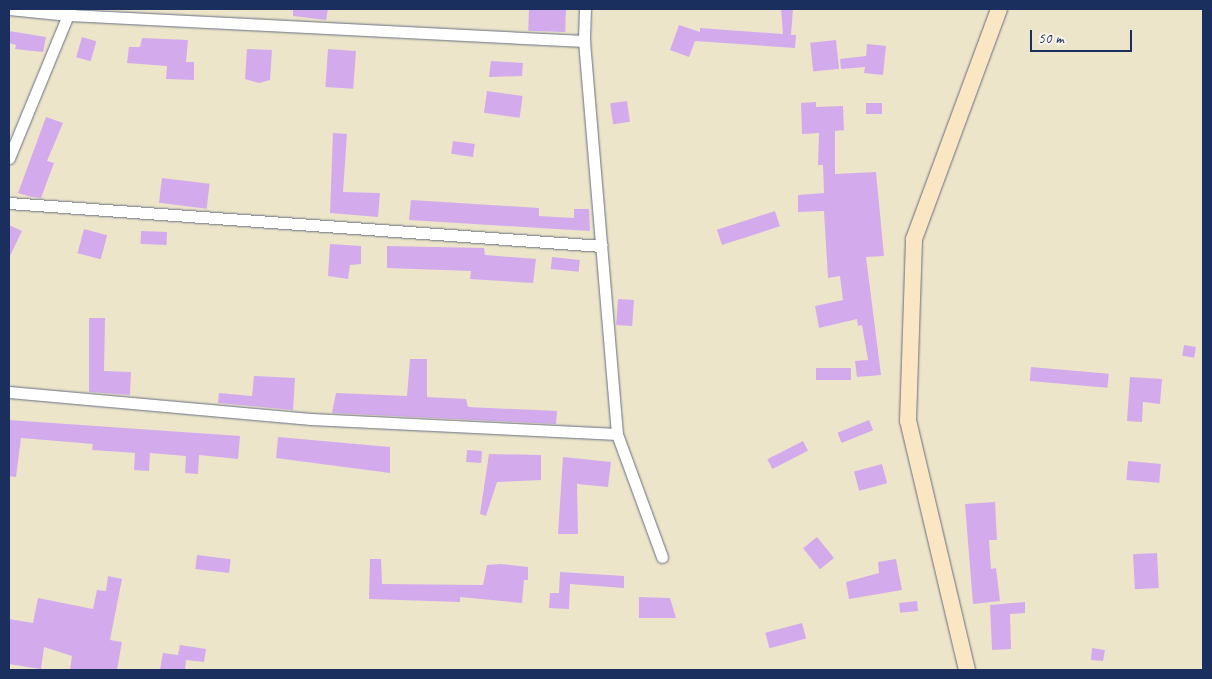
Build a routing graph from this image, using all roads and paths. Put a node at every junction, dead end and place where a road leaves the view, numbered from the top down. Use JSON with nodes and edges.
{"nodes":[{"id":1,"x":9,"y":9,"type":"edge"},
{"id":2,"x":585,"y":9,"type":"edge"},
{"id":3,"x":999,"y":9,"type":"edge"},
{"id":4,"x":70,"y":12,"type":"edge"},
{"id":5,"x":584,"y":42,"type":"junction"},
{"id":6,"x":9,"y":158,"type":"edge"},
{"id":7,"x":9,"y":203,"type":"edge"},
{"id":8,"x":601,"y":246,"type":"junction"},
{"id":9,"x":9,"y":392,"type":"edge"},
{"id":10,"x":617,"y":434,"type":"junction"},
{"id":11,"x":662,"y":557,"type":"dead end"},
{"id":12,"x":967,"y":670,"type":"edge"}],
"edges":[{"from":1,"to":4,"type":"street"},
{"from":2,"to":5,"type":"street"},
{"from":3,"to":12,"type":"main road"},
{"from":4,"to":5,"type":"street"},
{"from":4,"to":6,"type":"street"},
{"from":5,"to":8,"type":"street"},
{"from":7,"to":8,"type":"street"},
{"from":8,"to":10,"type":"street"},
{"from":9,"to":10,"type":"street"},
{"from":10,"to":11,"type":"street"}]}
